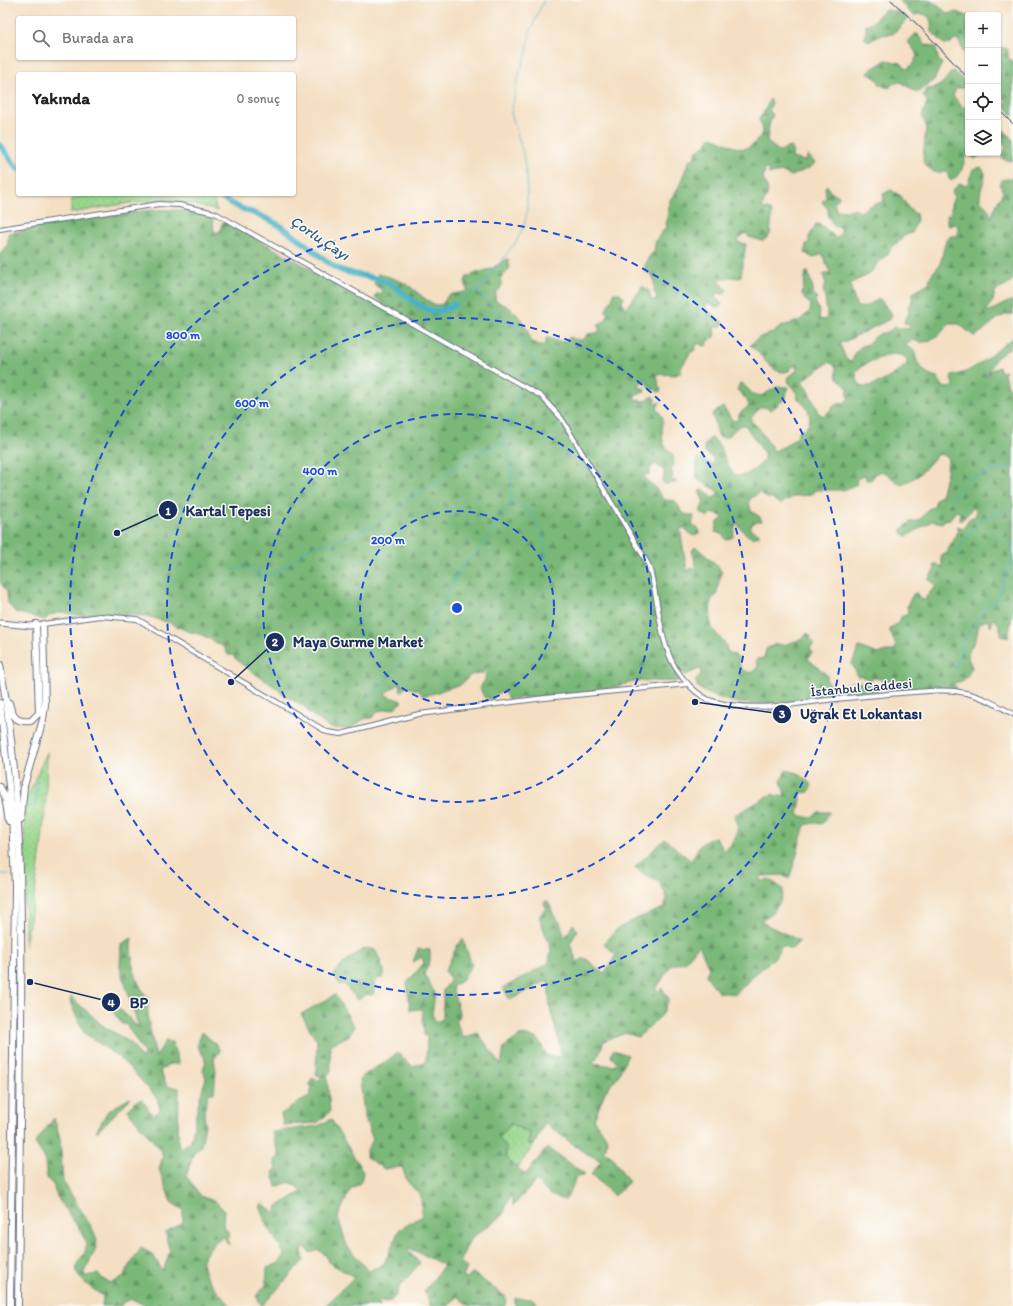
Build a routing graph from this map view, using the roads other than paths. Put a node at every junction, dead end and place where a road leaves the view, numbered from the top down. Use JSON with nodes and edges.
{"nodes":[{"id":1,"x":0,"y":229,"type":"edge"},
{"id":2,"x":0,"y":622,"type":"edge"},
{"id":3,"x":36,"y":624,"type":"junction"},
{"id":4,"x":43,"y":624,"type":"junction"},
{"id":5,"x":0,"y":665,"type":"edge"},
{"id":6,"x":3,"y":682,"type":"junction"},
{"id":7,"x":688,"y":684,"type":"junction"},
{"id":8,"x":0,"y":704,"type":"edge"},
{"id":9,"x":1013,"y":714,"type":"edge"},
{"id":10,"x":0,"y":787,"type":"edge"},
{"id":11,"x":16,"y":838,"type":"junction"},
{"id":12,"x":10,"y":1306,"type":"edge"},
{"id":13,"x":18,"y":1306,"type":"edge"}],
"edges":[{"from":1,"to":7,"type":"street","name":"İstanbul Caddesi"},
{"from":2,"to":3,"type":"main road"},
{"from":3,"to":4,"type":"main road"},
{"from":3,"to":6,"type":"highway"},
{"from":4,"to":7,"type":"street"},
{"from":4,"to":11,"type":"highway"},
{"from":5,"to":6,"type":"highway"},
{"from":6,"to":11,"type":"highway"},
{"from":7,"to":9,"type":"street","name":"İstanbul Caddesi"},
{"from":8,"to":11,"type":"highway"},
{"from":10,"to":11,"type":"highway"},
{"from":11,"to":12,"type":"highway"},
{"from":11,"to":13,"type":"highway"}]}
